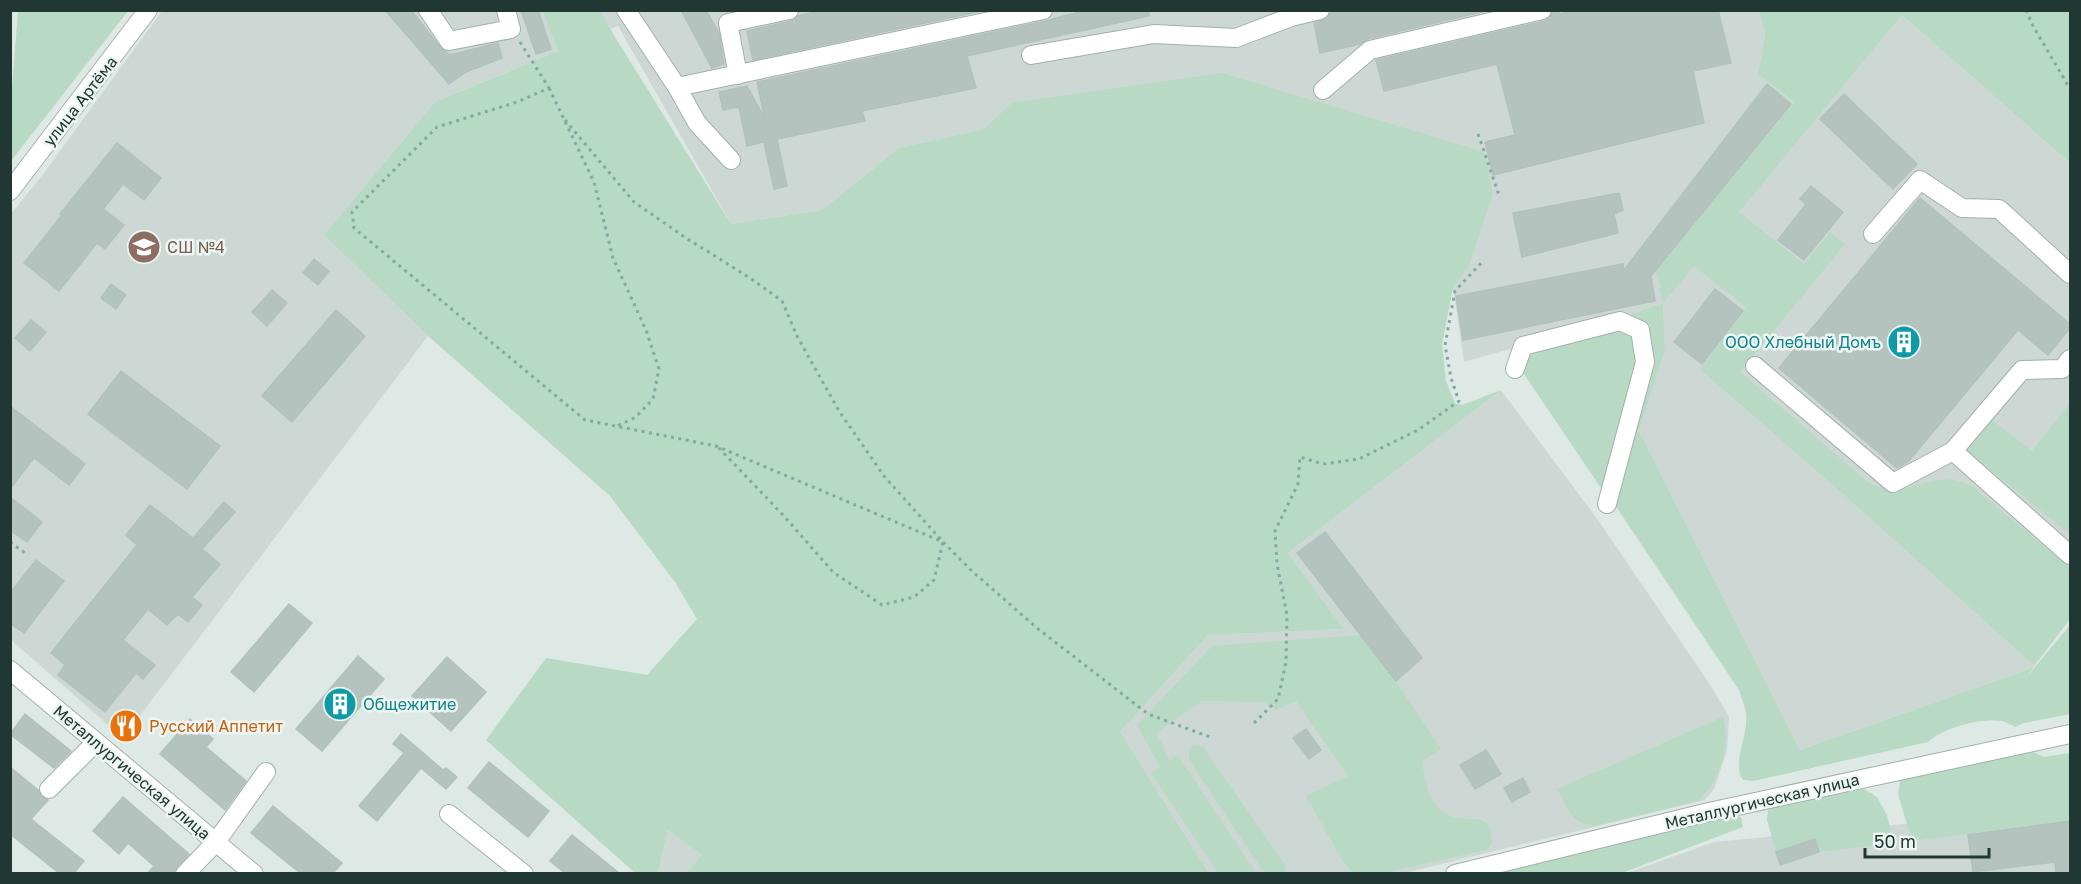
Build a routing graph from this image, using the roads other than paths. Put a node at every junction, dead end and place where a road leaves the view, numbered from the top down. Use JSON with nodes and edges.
{"nodes":[{"id":1,"x":148,"y":10,"type":"edge"},
{"id":2,"x":428,"y":10,"type":"edge"},
{"id":3,"x":506,"y":10,"type":"edge"},
{"id":4,"x":626,"y":10,"type":"edge"},
{"id":5,"x":789,"y":10,"type":"edge"},
{"id":6,"x":1043,"y":10,"type":"edge"},
{"id":7,"x":1320,"y":10,"type":"edge"},
{"id":8,"x":1542,"y":10,"type":"edge"},
{"id":9,"x":725,"y":17,"type":"edge"},
{"id":10,"x":1031,"y":55,"type":"dead end"},
{"id":11,"x":738,"y":75,"type":"junction"},
{"id":12,"x":677,"y":87,"type":"junction"},
{"id":13,"x":1323,"y":90,"type":"dead end"},
{"id":14,"x":731,"y":160,"type":"dead end"},
{"id":15,"x":10,"y":191,"type":"edge"},
{"id":16,"x":1873,"y":234,"type":"dead end"},
{"id":17,"x":2070,"y":274,"type":"edge"},
{"id":18,"x":2070,"y":359,"type":"edge"},
{"id":19,"x":1755,"y":366,"type":"dead end"},
{"id":20,"x":1515,"y":369,"type":"dead end"},
{"id":21,"x":1953,"y":451,"type":"junction"},
{"id":22,"x":1607,"y":504,"type":"dead end"},
{"id":23,"x":2070,"y":555,"type":"edge"},
{"id":24,"x":10,"y":670,"type":"edge"},
{"id":25,"x":2070,"y":734,"type":"edge"},
{"id":26,"x":96,"y":742,"type":"junction"},
{"id":27,"x":266,"y":772,"type":"dead end"},
{"id":28,"x":49,"y":789,"type":"dead end"},
{"id":29,"x":449,"y":814,"type":"dead end"},
{"id":30,"x":216,"y":842,"type":"junction"},
{"id":31,"x":184,"y":873,"type":"edge"},
{"id":32,"x":254,"y":873,"type":"edge"},
{"id":33,"x":523,"y":873,"type":"edge"},
{"id":34,"x":1455,"y":873,"type":"edge"}],
"edges":[{"from":1,"to":15,"type":"street","name":"улица Артёма"},
{"from":2,"to":3,"type":"street"},
{"from":4,"to":12,"type":"street"},
{"from":5,"to":9,"type":"street"},
{"from":6,"to":11,"type":"street"},
{"from":7,"to":10,"type":"street"},
{"from":8,"to":13,"type":"street"},
{"from":9,"to":11,"type":"street"},
{"from":11,"to":12,"type":"street"},
{"from":12,"to":14,"type":"street"},
{"from":16,"to":17,"type":"street"},
{"from":18,"to":21,"type":"street"},
{"from":19,"to":21,"type":"street"},
{"from":20,"to":22,"type":"street"},
{"from":21,"to":23,"type":"street"},
{"from":24,"to":26,"type":"street","name":"Металлургическая улица"},
{"from":25,"to":34,"type":"street","name":"Металлургическая улица"},
{"from":26,"to":28,"type":"street"},
{"from":26,"to":30,"type":"street","name":"Металлургическая улица"},
{"from":27,"to":30,"type":"street"},
{"from":29,"to":33,"type":"street"},
{"from":30,"to":31,"type":"street"},
{"from":30,"to":32,"type":"street","name":"Металлургическая улица"}]}
